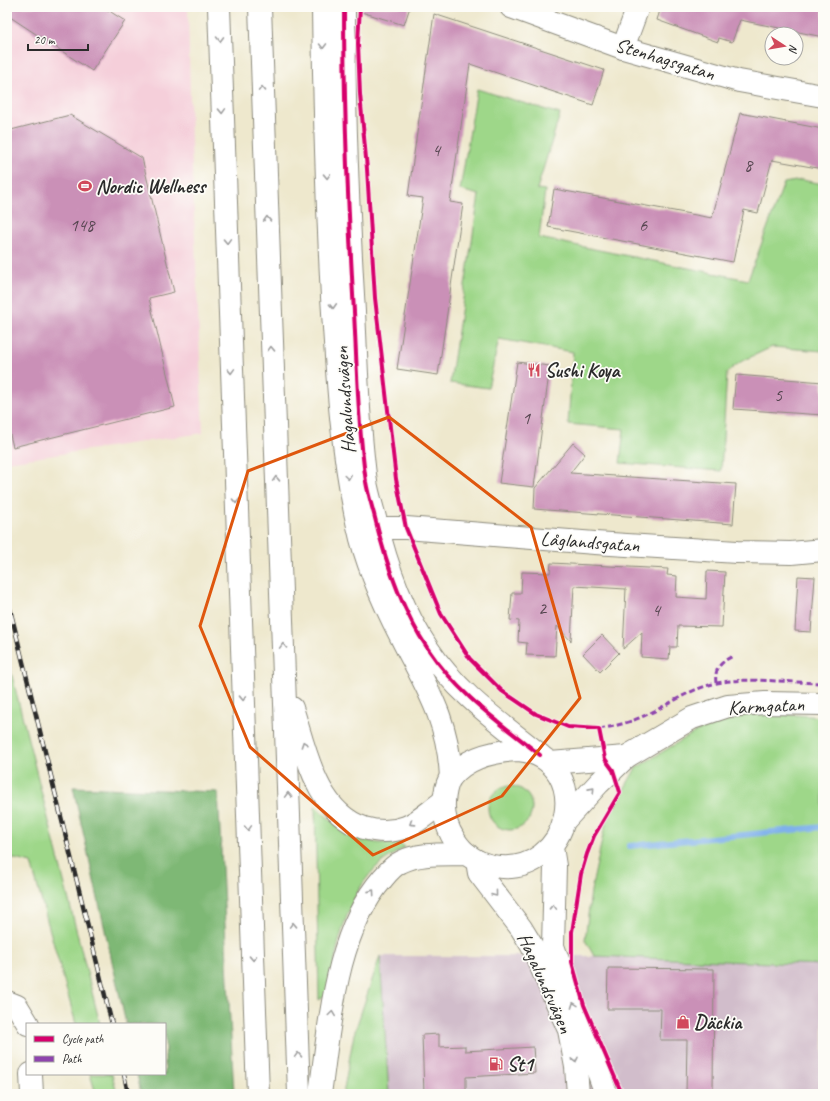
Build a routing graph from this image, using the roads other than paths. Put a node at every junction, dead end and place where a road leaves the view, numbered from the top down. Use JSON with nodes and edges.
{"nodes":[{"id":1,"x":219,"y":7,"type":"edge"},
{"id":2,"x":260,"y":7,"type":"edge"},
{"id":3,"x":323,"y":7,"type":"edge"},
{"id":4,"x":344,"y":7,"type":"edge"},
{"id":5,"x":510,"y":7,"type":"edge"},
{"id":6,"x":638,"y":7,"type":"edge"},
{"id":7,"x":624,"y":48,"type":"junction"},
{"id":8,"x":823,"y":96,"type":"edge"},
{"id":9,"x":368,"y":528,"type":"junction"},
{"id":10,"x":823,"y":550,"type":"edge"},
{"id":11,"x":284,"y":685,"type":"junction"},
{"id":12,"x":823,"y":704,"type":"edge"},
{"id":13,"x":626,"y":757,"type":"junction"},
{"id":14,"x":545,"y":759,"type":"junction"},
{"id":15,"x":451,"y":777,"type":"junction"},
{"id":16,"x":444,"y":801,"type":"junction"},
{"id":17,"x":566,"y":819,"type":"junction"},
{"id":18,"x":552,"y":847,"type":"junction"},
{"id":19,"x":472,"y":858,"type":"junction"},
{"id":20,"x":7,"y":1002,"type":"edge"},
{"id":21,"x":27,"y":1023,"type":"edge"},
{"id":22,"x":31,"y":1075,"type":"edge"},
{"id":23,"x":32,"y":1094,"type":"edge"},
{"id":24,"x":258,"y":1094,"type":"edge"},
{"id":25,"x":299,"y":1094,"type":"edge"},
{"id":26,"x":320,"y":1094,"type":"edge"},
{"id":27,"x":578,"y":1094,"type":"edge"},
{"id":28,"x":606,"y":1094,"type":"edge"}],
"edges":[{"from":1,"to":24,"type":"main road","one_way":true},
{"from":11,"to":2,"type":"main road","one_way":true},
{"from":3,"to":9,"type":"main road","name":"Hagalundsvägen","one_way":true},
{"from":4,"to":9,"type":"main road","name":"Hagalundsvägen"},
{"from":5,"to":7,"type":"main road","name":"Stenhagsgatan"},
{"from":6,"to":7,"type":"main road"},
{"from":7,"to":8,"type":"main road","name":"Stenhagsgatan"},
{"from":9,"to":10,"type":"main road","name":"Låglandsgatan"},
{"from":9,"to":14,"type":"main road","name":"Hagalundsvägen"},
{"from":9,"to":15,"type":"main road","name":"Hagalundsvägen"},
{"from":16,"to":11,"type":"main road","one_way":true},
{"from":25,"to":11,"type":"main road","one_way":true},
{"from":12,"to":13,"type":"main road","name":"Karmgatan"},
{"from":13,"to":14,"type":"main road","name":"Karmgatan"},
{"from":17,"to":13,"type":"main road","name":"Karmgatan","one_way":true},
{"from":14,"to":15,"type":"main road"},
{"from":14,"to":17,"type":"main road","name":"Hagalundsvägen"},
{"from":15,"to":16,"type":"main road","name":"Hagalundsvägen"},
{"from":16,"to":19,"type":"main road","name":"Hagalundsvägen"},
{"from":17,"to":18,"type":"main road","name":"Hagalundsvägen"},
{"from":18,"to":19,"type":"main road","name":"Hagalundsvägen"},
{"from":28,"to":18,"type":"main road","name":"Hagalundsvägen","one_way":true},
{"from":26,"to":19,"type":"main road","one_way":true},
{"from":19,"to":27,"type":"main road","name":"Hagalundsvägen","one_way":true},
{"from":20,"to":21,"type":"main road"},
{"from":22,"to":23,"type":"main road"}]}
